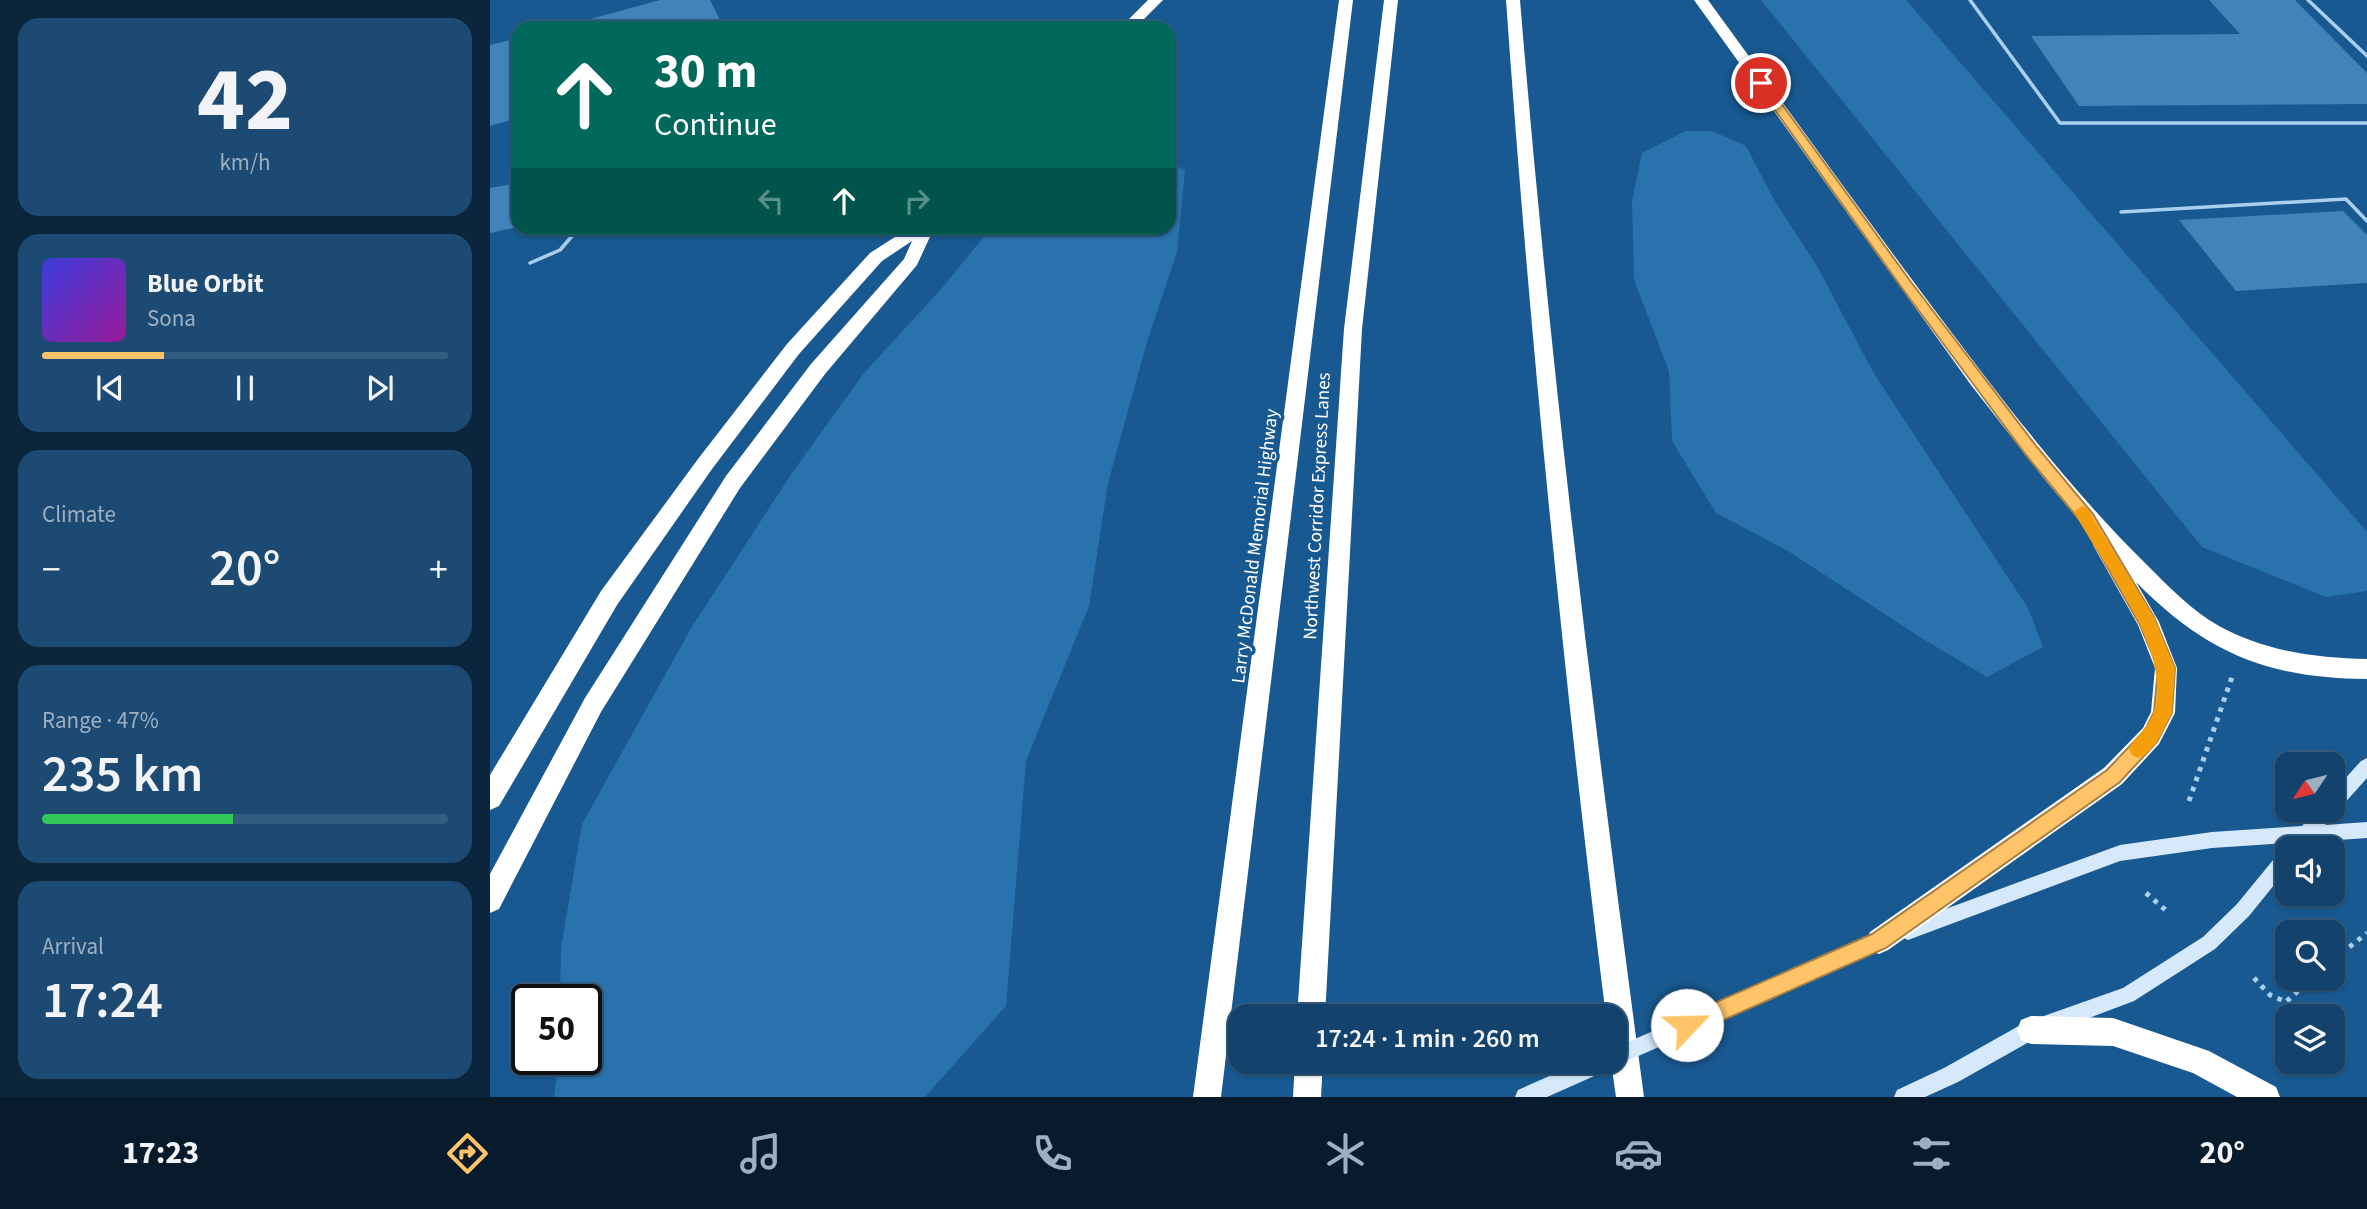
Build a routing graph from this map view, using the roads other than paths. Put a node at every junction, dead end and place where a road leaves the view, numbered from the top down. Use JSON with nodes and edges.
{"nodes":[{"id":1,"x":1156,"y":0,"type":"edge"},
{"id":2,"x":1346,"y":0,"type":"edge"},
{"id":3,"x":1391,"y":0,"type":"edge"},
{"id":4,"x":1513,"y":0,"type":"edge"},
{"id":5,"x":1701,"y":0,"type":"edge"},
{"id":6,"x":1970,"y":0,"type":"edge"},
{"id":7,"x":2308,"y":0,"type":"edge"},
{"id":8,"x":1134,"y":21,"type":"edge"},
{"id":9,"x":2367,"y":56,"type":"edge"},
{"id":10,"x":2367,"y":123,"type":"edge"},
{"id":11,"x":2121,"y":212,"type":"dead end"},
{"id":12,"x":2367,"y":221,"type":"edge"},
{"id":13,"x":573,"y":235,"type":"edge"},
{"id":14,"x":909,"y":235,"type":"edge"},
{"id":15,"x":923,"y":235,"type":"edge"},
{"id":16,"x":530,"y":263,"type":"dead end"},
{"id":17,"x":2087,"y":519,"type":"junction"},
{"id":18,"x":2367,"y":669,"type":"edge"},
{"id":19,"x":2367,"y":766,"type":"edge"},
{"id":20,"x":2345,"y":791,"type":"edge"},
{"id":21,"x":490,"y":798,"type":"edge"},
{"id":22,"x":2316,"y":822,"type":"edge"},
{"id":23,"x":2367,"y":830,"type":"edge"},
{"id":24,"x":2306,"y":834,"type":"junction"},
{"id":25,"x":2275,"y":871,"type":"edge"},
{"id":26,"x":490,"y":900,"type":"edge"},
{"id":27,"x":1879,"y":941,"type":"junction"},
{"id":28,"x":1312,"y":1004,"type":"edge"},
{"id":29,"x":2031,"y":1030,"type":"junction"},
{"id":30,"x":1627,"y":1052,"type":"edge"},
{"id":31,"x":1308,"y":1074,"type":"edge"},
{"id":32,"x":1576,"y":1074,"type":"edge"},
{"id":33,"x":1206,"y":1097,"type":"edge"},
{"id":34,"x":1307,"y":1097,"type":"edge"},
{"id":35,"x":1525,"y":1097,"type":"edge"},
{"id":36,"x":1630,"y":1097,"type":"edge"},
{"id":37,"x":1904,"y":1097,"type":"edge"},
{"id":38,"x":2266,"y":1097,"type":"edge"}],
"edges":[{"from":1,"to":8,"type":"highway"},
{"from":2,"to":33,"type":"highway","name":"Larry McDonald Memorial Highway"},
{"from":3,"to":28,"type":"highway","name":"Northwest Corridor Express Lanes"},
{"from":4,"to":36,"type":"highway"},
{"from":5,"to":17,"type":"highway"},
{"from":6,"to":10,"type":"lane"},
{"from":7,"to":9,"type":"lane"},
{"from":11,"to":12,"type":"lane"},
{"from":13,"to":16,"type":"lane"},
{"from":14,"to":21,"type":"highway"},
{"from":15,"to":26,"type":"highway"},
{"from":17,"to":18,"type":"highway"},
{"from":17,"to":27,"type":"highway"},
{"from":19,"to":20,"type":"main road"},
{"from":22,"to":24,"type":"main road"},
{"from":23,"to":24,"type":"main road"},
{"from":24,"to":27,"type":"main road"},
{"from":25,"to":29,"type":"main road"},
{"from":27,"to":30,"type":"main road","bridge":true},
{"from":29,"to":37,"type":"main road"},
{"from":29,"to":38,"type":"highway"},
{"from":31,"to":34,"type":"highway"},
{"from":32,"to":35,"type":"main road"}]}
